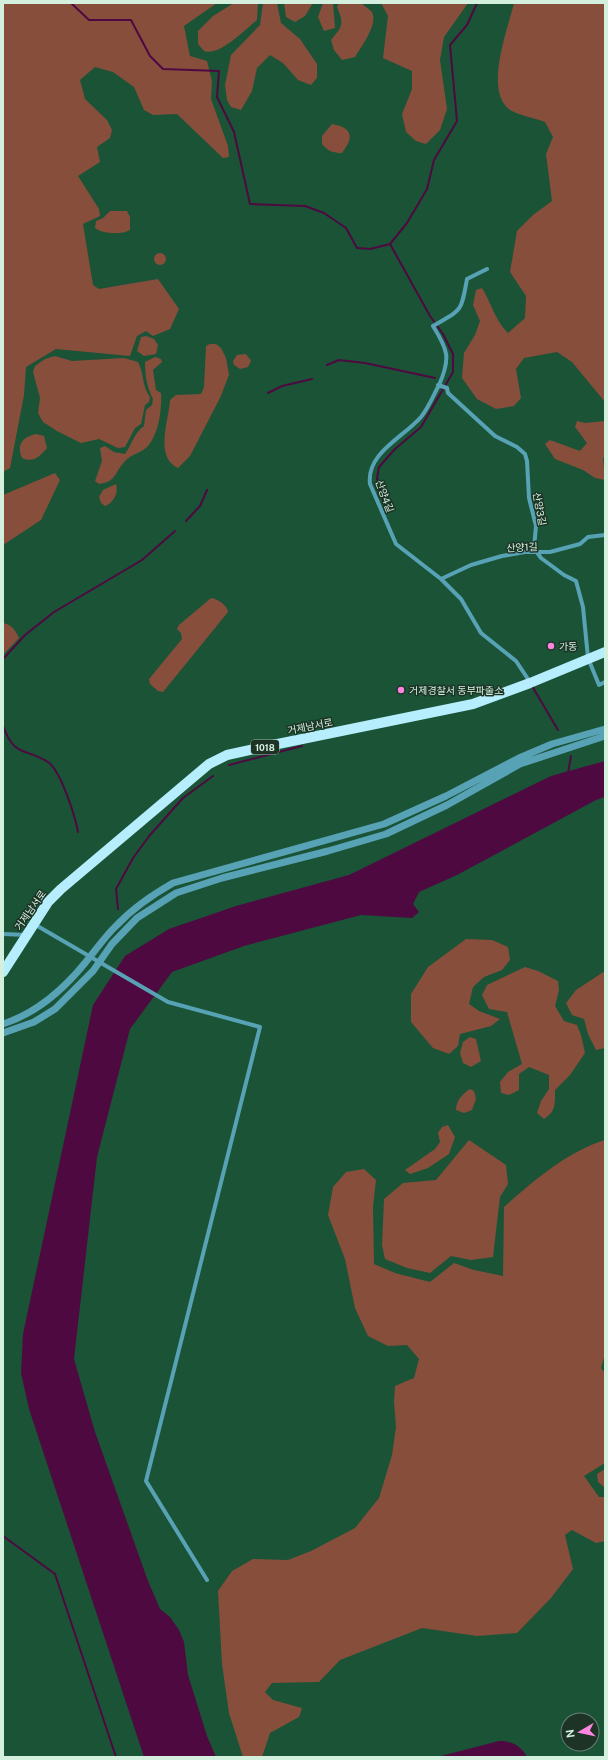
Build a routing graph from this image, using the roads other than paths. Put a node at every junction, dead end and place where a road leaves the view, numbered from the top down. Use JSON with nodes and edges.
{"nodes":[{"id":1,"x":487,"y":269,"type":"dead end"},
{"id":2,"x":438,"y":385,"type":"junction"},
{"id":3,"x":605,"y":535,"type":"edge"},
{"id":4,"x":537,"y":554,"type":"junction"},
{"id":5,"x":441,"y":579,"type":"junction"},
{"id":6,"x":605,"y":652,"type":"edge"},
{"id":7,"x":588,"y":658,"type":"junction"},
{"id":8,"x":605,"y":682,"type":"edge"},
{"id":9,"x":530,"y":683,"type":"junction"},
{"id":10,"x":605,"y":729,"type":"edge"},
{"id":11,"x":605,"y":736,"type":"edge"},
{"id":12,"x":34,"y":923,"type":"junction"},
{"id":13,"x":3,"y":934,"type":"edge"},
{"id":14,"x":27,"y":935,"type":"junction"},
{"id":15,"x":90,"y":956,"type":"junction"},
{"id":16,"x":100,"y":962,"type":"junction"},
{"id":17,"x":3,"y":972,"type":"edge"},
{"id":18,"x":3,"y":1024,"type":"edge"},
{"id":19,"x":3,"y":1033,"type":"edge"},
{"id":20,"x":206,"y":1580,"type":"dead end"}],
"edges":[{"from":1,"to":2,"type":"street","name":"산양4길"},
{"from":2,"to":4,"type":"street","name":"산양3길"},
{"from":2,"to":5,"type":"street","name":"산양4길"},
{"from":3,"to":4,"type":"street","name":"산양1길"},
{"from":4,"to":5,"type":"street","name":"산양1길"},
{"from":4,"to":7,"type":"street"},
{"from":5,"to":9,"type":"street","name":"산양4길"},
{"from":6,"to":7,"type":"main road","name":"거제남서로","number":"1018"},
{"from":7,"to":8,"type":"street"},
{"from":7,"to":9,"type":"main road","name":"거제남서로","number":"1018"},
{"from":9,"to":12,"type":"main road","name":"거제남서로","number":"1018"},
{"from":10,"to":15,"type":"street"},
{"from":11,"to":16,"type":"street"},
{"from":12,"to":14,"type":"main road","name":"거제남서로","number":"1018"},
{"from":12,"to":15,"type":"street"},
{"from":13,"to":14,"type":"street"},
{"from":14,"to":17,"type":"main road","name":"거제남서로","number":"1018"},
{"from":15,"to":16,"type":"street"},
{"from":15,"to":18,"type":"street"},
{"from":16,"to":19,"type":"street"},
{"from":16,"to":20,"type":"street"}]}
